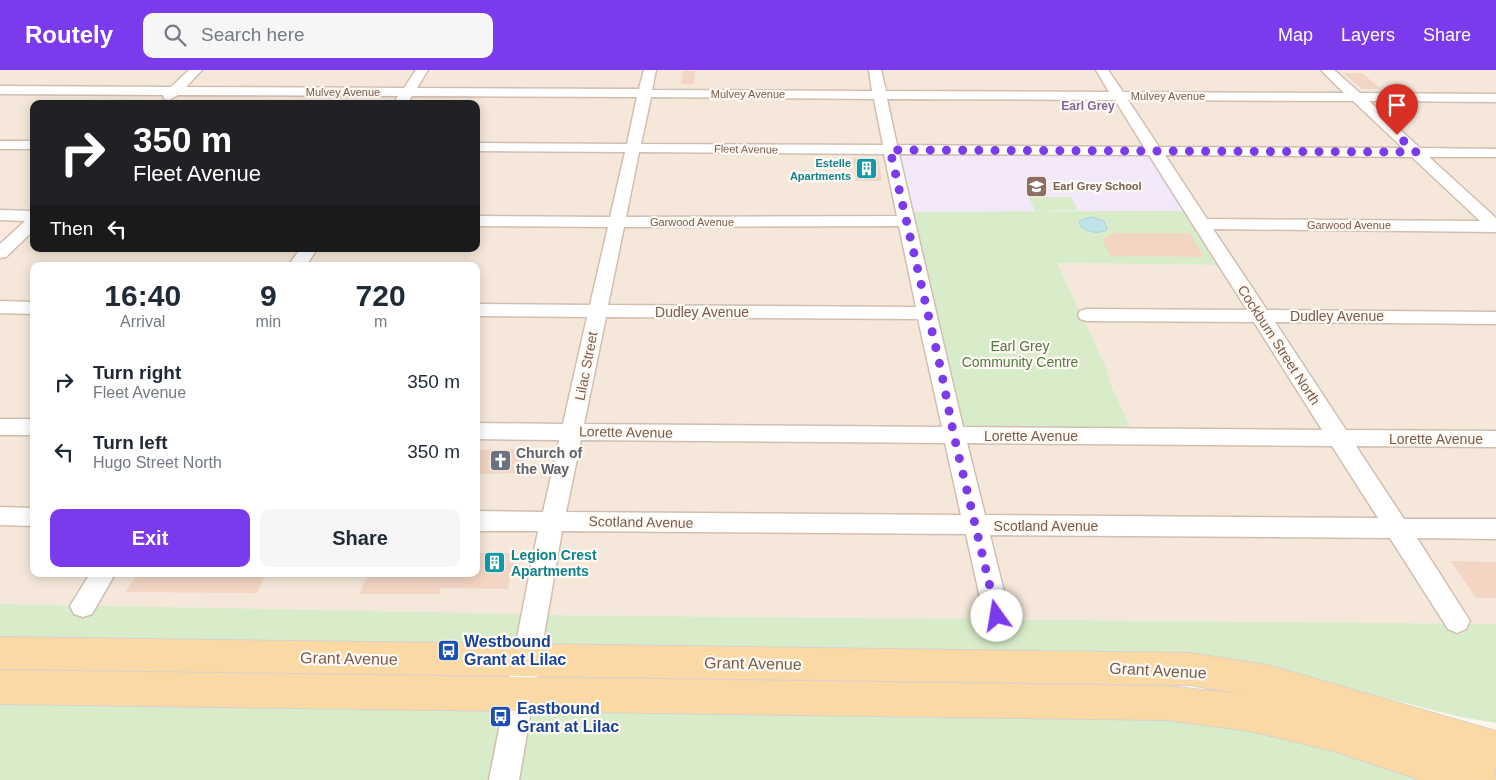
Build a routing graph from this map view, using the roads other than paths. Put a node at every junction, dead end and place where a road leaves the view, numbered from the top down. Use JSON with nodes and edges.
{"nodes":[{"id":1,"x":196,"y":70,"type":"edge"},
{"id":2,"x":422,"y":70,"type":"edge"},
{"id":3,"x":650,"y":70,"type":"edge"},
{"id":4,"x":875,"y":70,"type":"edge"},
{"id":5,"x":1102,"y":70,"type":"edge"},
{"id":6,"x":1327,"y":70,"type":"edge"},
{"id":7,"x":0,"y":90,"type":"edge"},
{"id":8,"x":174,"y":91,"type":"junction"},
{"id":9,"x":408,"y":92,"type":"junction"},
{"id":10,"x":644,"y":93,"type":"junction"},
{"id":11,"x":880,"y":94,"type":"junction"},
{"id":12,"x":1118,"y":96,"type":"junction"},
{"id":13,"x":1356,"y":97,"type":"junction"},
{"id":14,"x":1496,"y":98,"type":"edge"},
{"id":15,"x":164,"y":100,"type":"edge"},
{"id":16,"x":403,"y":100,"type":"edge"},
{"id":17,"x":0,"y":144,"type":"edge"},
{"id":18,"x":30,"y":145,"type":"edge"},
{"id":19,"x":480,"y":147,"type":"edge"},
{"id":20,"x":633,"y":147,"type":"junction"},
{"id":21,"x":890,"y":150,"type":"junction"},
{"id":22,"x":1154,"y":152,"type":"junction"},
{"id":23,"x":1416,"y":152,"type":"junction"},
{"id":24,"x":1496,"y":153,"type":"edge"},
{"id":25,"x":0,"y":215,"type":"edge"},
{"id":26,"x":30,"y":216,"type":"edge"},
{"id":27,"x":480,"y":220,"type":"edge"},
{"id":28,"x":907,"y":221,"type":"junction"},
{"id":29,"x":617,"y":222,"type":"junction"},
{"id":30,"x":1201,"y":224,"type":"junction"},
{"id":31,"x":30,"y":225,"type":"edge"},
{"id":32,"x":1496,"y":226,"type":"edge"},
{"id":33,"x":0,"y":254,"type":"edge"},
{"id":34,"x":0,"y":307,"type":"edge"},
{"id":35,"x":30,"y":308,"type":"edge"},
{"id":36,"x":480,"y":310,"type":"edge"},
{"id":37,"x":596,"y":311,"type":"junction"},
{"id":38,"x":928,"y":314,"type":"junction"},
{"id":39,"x":1087,"y":315,"type":"dead end"},
{"id":40,"x":1260,"y":316,"type":"junction"},
{"id":41,"x":1496,"y":318,"type":"edge"},
{"id":42,"x":0,"y":427,"type":"edge"},
{"id":43,"x":30,"y":427,"type":"edge"},
{"id":44,"x":480,"y":431,"type":"edge"},
{"id":45,"x":572,"y":432,"type":"junction"},
{"id":46,"x":954,"y":436,"type":"junction"},
{"id":47,"x":1340,"y":438,"type":"junction"},
{"id":48,"x":1496,"y":439,"type":"edge"},
{"id":49,"x":0,"y":516,"type":"edge"},
{"id":50,"x":30,"y":517,"type":"edge"},
{"id":51,"x":480,"y":521,"type":"edge"},
{"id":52,"x":552,"y":522,"type":"junction"},
{"id":53,"x":976,"y":526,"type":"junction"},
{"id":54,"x":1397,"y":527,"type":"junction"},
{"id":55,"x":1496,"y":529,"type":"edge"},
{"id":56,"x":101,"y":577,"type":"edge"},
{"id":57,"x":83,"y":606,"type":"dead end"},
{"id":58,"x":997,"y":616,"type":"dead end"},
{"id":59,"x":1457,"y":620,"type":"dead end"},
{"id":60,"x":0,"y":653,"type":"edge"},
{"id":61,"x":528,"y":660,"type":"junction"},
{"id":62,"x":0,"y":687,"type":"edge"},
{"id":63,"x":521,"y":695,"type":"junction"},
{"id":64,"x":1371,"y":713,"type":"junction"},
{"id":65,"x":1496,"y":731,"type":"edge"},
{"id":66,"x":1496,"y":750,"type":"edge"},
{"id":67,"x":504,"y":780,"type":"edge"},
{"id":68,"x":1480,"y":780,"type":"edge"}],
"edges":[{"from":1,"to":8,"type":"street"},
{"from":2,"to":9,"type":"street"},
{"from":3,"to":10,"type":"street","name":"Lilac Street"},
{"from":4,"to":11,"type":"street"},
{"from":5,"to":12,"type":"street","name":"Cockburn Street North"},
{"from":6,"to":13,"type":"street"},
{"from":7,"to":8,"type":"street","name":"Mulvey Avenue"},
{"from":8,"to":9,"type":"street","name":"Mulvey Avenue"},
{"from":8,"to":15,"type":"street"},
{"from":9,"to":10,"type":"street","name":"Mulvey Avenue"},
{"from":9,"to":16,"type":"street"},
{"from":10,"to":11,"type":"street","name":"Mulvey Avenue"},
{"from":10,"to":20,"type":"street","name":"Lilac Street"},
{"from":11,"to":12,"type":"street","name":"Mulvey Avenue"},
{"from":11,"to":21,"type":"street"},
{"from":12,"to":13,"type":"street","name":"Mulvey Avenue"},
{"from":12,"to":22,"type":"street","name":"Cockburn Street North"},
{"from":13,"to":14,"type":"street","name":"Mulvey Avenue"},
{"from":13,"to":23,"type":"street"},
{"from":17,"to":18,"type":"street"},
{"from":19,"to":20,"type":"street","name":"Fleet Avenue"},
{"from":20,"to":21,"type":"street","name":"Fleet Avenue"},
{"from":20,"to":29,"type":"street","name":"Lilac Street"},
{"from":21,"to":22,"type":"street","name":"Fleet Avenue"},
{"from":21,"to":28,"type":"street"},
{"from":22,"to":23,"type":"street","name":"Fleet Avenue"},
{"from":22,"to":30,"type":"street","name":"Cockburn Street North"},
{"from":23,"to":24,"type":"street","name":"Fleet Avenue"},
{"from":23,"to":32,"type":"street"},
{"from":25,"to":26,"type":"street"},
{"from":27,"to":29,"type":"street","name":"Garwood Avenue"},
{"from":28,"to":29,"type":"street","name":"Garwood Avenue"},
{"from":28,"to":38,"type":"street"},
{"from":29,"to":37,"type":"street","name":"Lilac Street"},
{"from":30,"to":32,"type":"street","name":"Garwood Avenue"},
{"from":30,"to":40,"type":"street","name":"Cockburn Street North"},
{"from":31,"to":33,"type":"street"},
{"from":34,"to":35,"type":"street"},
{"from":36,"to":37,"type":"street","name":"Dudley Avenue"},
{"from":37,"to":38,"type":"street","name":"Dudley Avenue"},
{"from":37,"to":45,"type":"street","name":"Lilac Street"},
{"from":38,"to":46,"type":"street"},
{"from":39,"to":40,"type":"street","name":"Dudley Avenue"},
{"from":40,"to":41,"type":"street","name":"Dudley Avenue"},
{"from":40,"to":47,"type":"street","name":"Cockburn Street North"},
{"from":42,"to":43,"type":"street"},
{"from":44,"to":45,"type":"street","name":"Lorette Avenue"},
{"from":45,"to":46,"type":"street","name":"Lorette Avenue"},
{"from":45,"to":52,"type":"street","name":"Lilac Street"},
{"from":46,"to":47,"type":"street","name":"Lorette Avenue"},
{"from":46,"to":53,"type":"street"},
{"from":47,"to":48,"type":"street","name":"Lorette Avenue"},
{"from":47,"to":54,"type":"street","name":"Cockburn Street North"},
{"from":49,"to":50,"type":"street"},
{"from":51,"to":52,"type":"street","name":"Scotland Avenue"},
{"from":52,"to":53,"type":"street","name":"Scotland Avenue"},
{"from":52,"to":61,"type":"street","name":"Lilac Street"},
{"from":53,"to":54,"type":"street","name":"Scotland Avenue"},
{"from":53,"to":58,"type":"street"},
{"from":54,"to":55,"type":"street","name":"Scotland Avenue"},
{"from":54,"to":59,"type":"street","name":"Cockburn Street North"},
{"from":56,"to":57,"type":"street"},
{"from":60,"to":61,"type":"main road","name":"Grant Avenue"},
{"from":61,"to":63,"type":"street","name":"Lilac Street"},
{"from":61,"to":64,"type":"main road","name":"Grant Avenue"},
{"from":62,"to":63,"type":"main road"},
{"from":63,"to":67,"type":"street","name":"Lilac Street"},
{"from":63,"to":68,"type":"main road"},
{"from":64,"to":65,"type":"main road"},
{"from":64,"to":66,"type":"main road","name":"Grant Avenue"}]}
